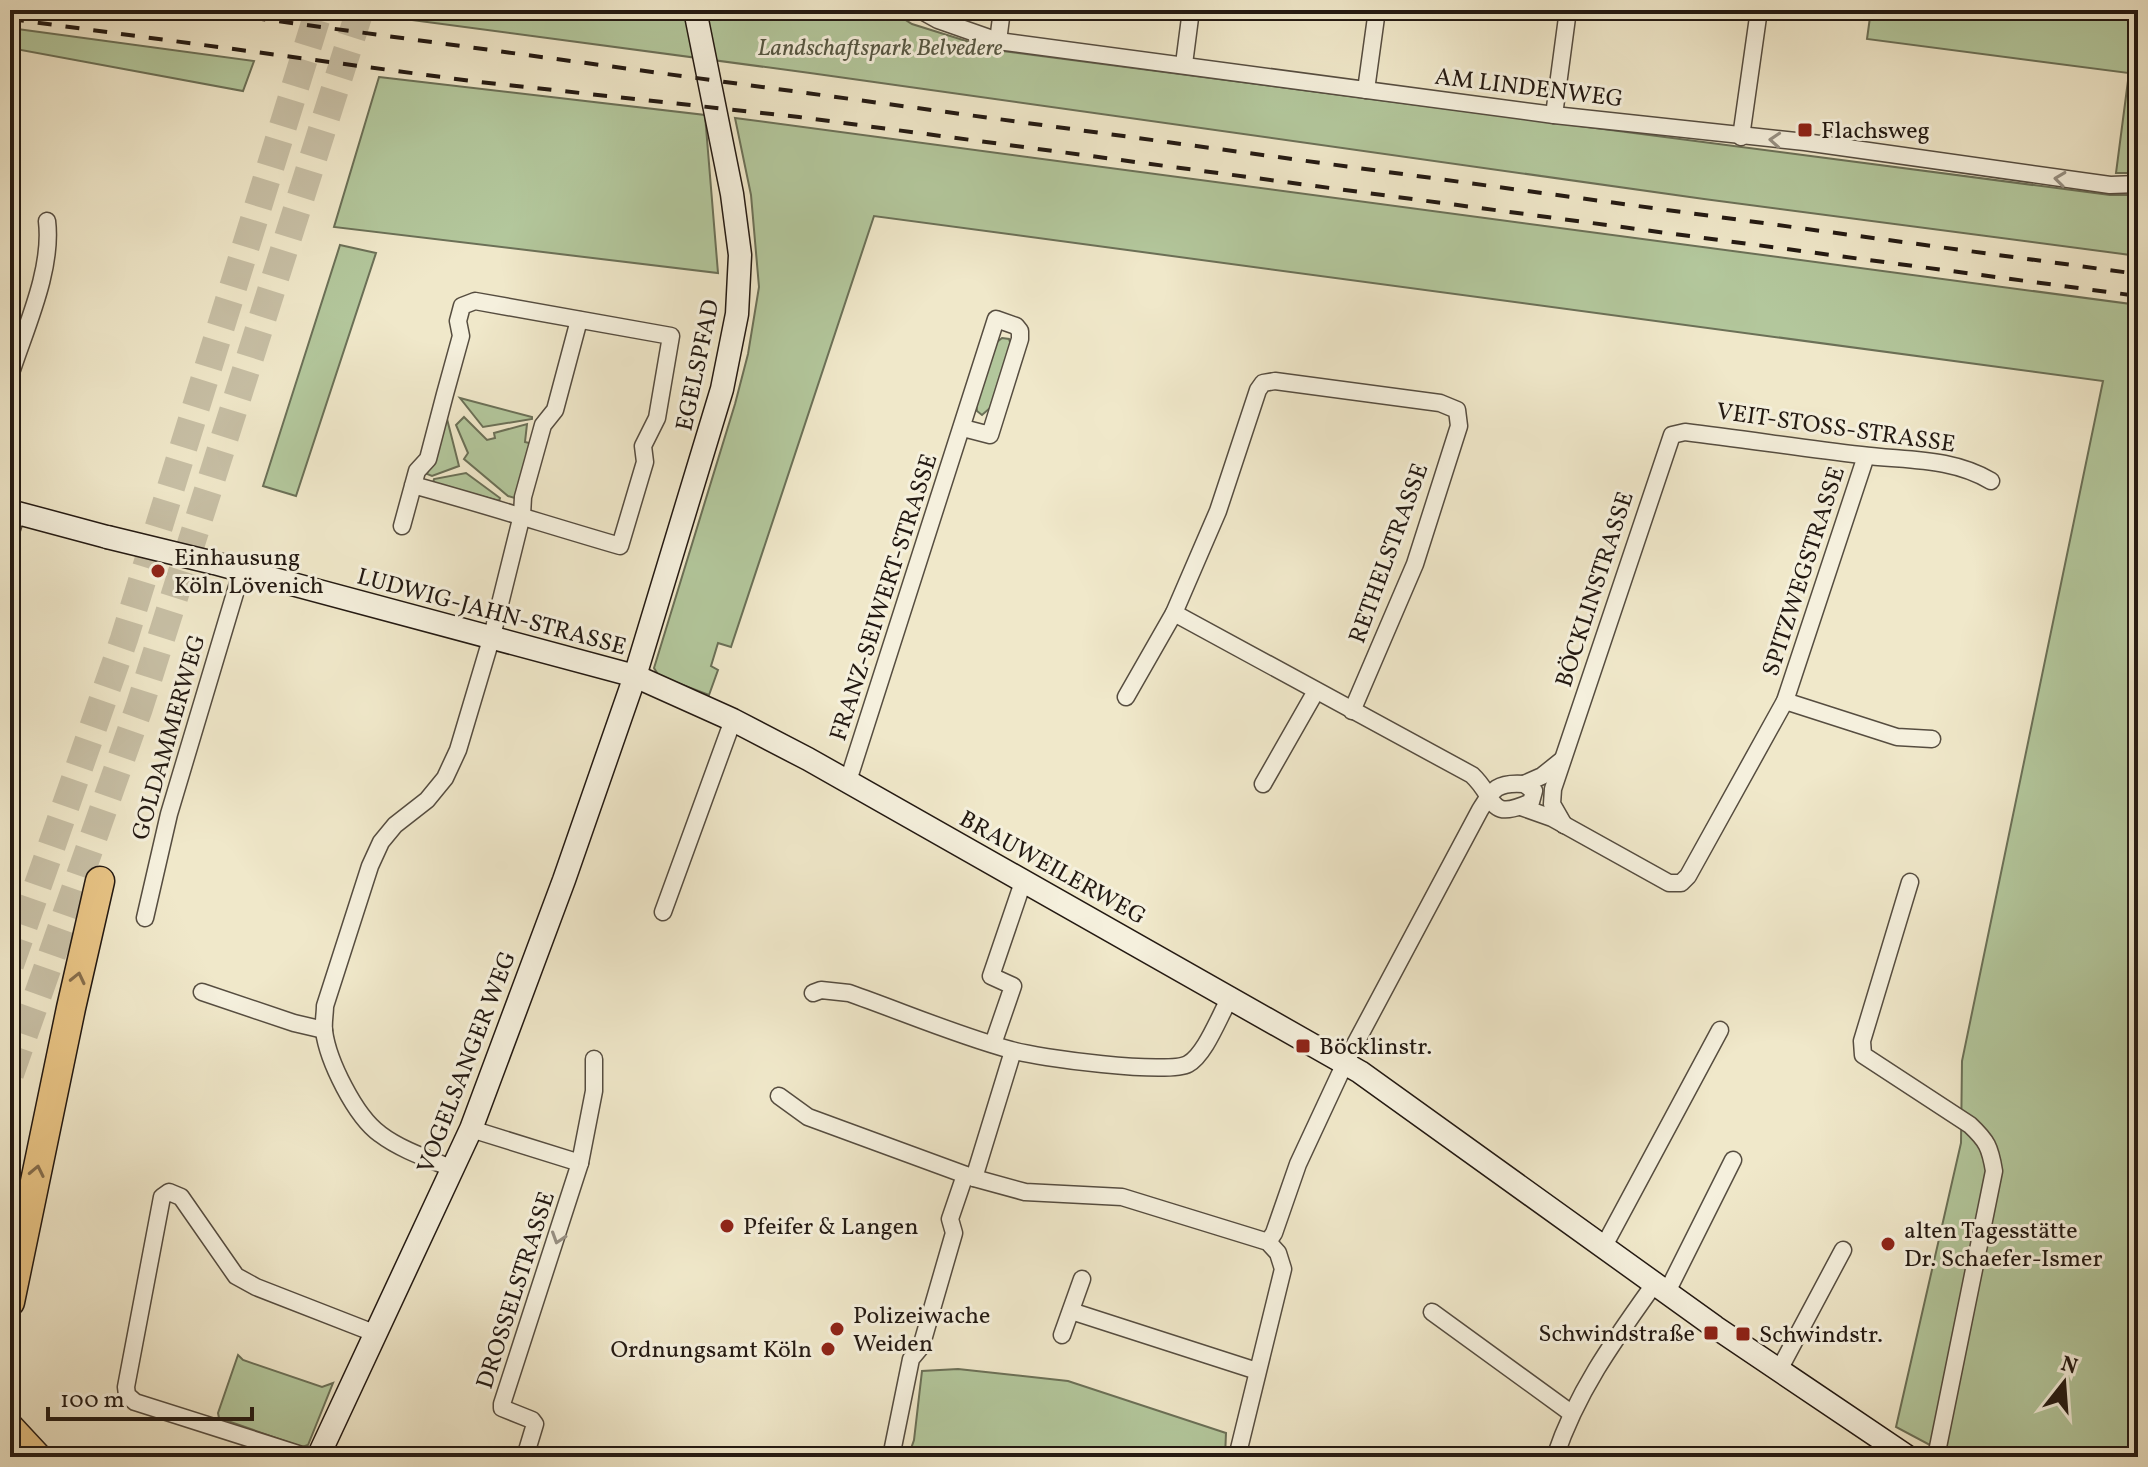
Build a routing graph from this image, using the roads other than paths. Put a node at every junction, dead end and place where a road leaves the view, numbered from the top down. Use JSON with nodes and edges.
{"nodes":[{"id":1,"x":695,"y":10,"type":"edge"},
{"id":2,"x":920,"y":10,"type":"edge"},
{"id":3,"x":1002,"y":10,"type":"edge"},
{"id":4,"x":1191,"y":10,"type":"edge"},
{"id":5,"x":1377,"y":10,"type":"edge"},
{"id":6,"x":1568,"y":10,"type":"edge"},
{"id":7,"x":1759,"y":10,"type":"edge"},
{"id":8,"x":998,"y":41,"type":"junction"},
{"id":9,"x":1184,"y":64,"type":"junction"},
{"id":10,"x":1366,"y":90,"type":"junction"},
{"id":11,"x":1554,"y":115,"type":"junction"},
{"id":12,"x":1741,"y":137,"type":"junction"},
{"id":13,"x":2138,"y":184,"type":"edge"},
{"id":14,"x":47,"y":221,"type":"dead end"},
{"id":15,"x":579,"y":320,"type":"junction"},
{"id":16,"x":10,"y":376,"type":"edge"},
{"id":17,"x":963,"y":428,"type":"junction"},
{"id":18,"x":1672,"y":435,"type":"joint"},
{"id":19,"x":1866,"y":456,"type":"junction"},
{"id":20,"x":1991,"y":481,"type":"dead end"},
{"id":21,"x":413,"y":485,"type":"junction"},
{"id":22,"x":14,"y":512,"type":"edge"},
{"id":23,"x":522,"y":515,"type":"junction"},
{"id":24,"x":402,"y":526,"type":"dead end"},
{"id":25,"x":10,"y":535,"type":"edge"},
{"id":26,"x":242,"y":570,"type":"junction"},
{"id":27,"x":1174,"y":613,"type":"junction"},
{"id":28,"x":492,"y":636,"type":"junction"},
{"id":29,"x":635,"y":676,"type":"junction"},
{"id":30,"x":1316,"y":691,"type":"junction"},
{"id":31,"x":1126,"y":697,"type":"dead end"},
{"id":32,"x":1785,"y":701,"type":"junction"},
{"id":33,"x":1352,"y":711,"type":"junction"},
{"id":34,"x":733,"y":720,"type":"junction"},
{"id":35,"x":1932,"y":739,"type":"dead end"},
{"id":36,"x":1563,"y":759,"type":"junction"},
{"id":37,"x":1472,"y":775,"type":"junction"},
{"id":38,"x":848,"y":781,"type":"junction"},
{"id":39,"x":1263,"y":784,"type":"dead end"},
{"id":40,"x":1515,"y":784,"type":"junction"},
{"id":41,"x":1555,"y":784,"type":"junction"},
{"id":42,"x":1489,"y":797,"type":"junction"},
{"id":43,"x":1519,"y":806,"type":"junction"},
{"id":44,"x":1564,"y":825,"type":"junction"},
{"id":45,"x":1469,"y":829,"type":"junction"},
{"id":46,"x":100,"y":881,"type":"dead end"},
{"id":47,"x":1023,"y":882,"type":"junction"},
{"id":48,"x":1910,"y":882,"type":"dead end"},
{"id":49,"x":663,"y":912,"type":"dead end"},
{"id":50,"x":145,"y":918,"type":"dead end"},
{"id":51,"x":202,"y":992,"type":"dead end"},
{"id":52,"x":813,"y":993,"type":"dead end"},
{"id":53,"x":1231,"y":996,"type":"junction"},
{"id":54,"x":324,"y":1030,"type":"junction"},
{"id":55,"x":1720,"y":1030,"type":"dead end"},
{"id":56,"x":993,"y":1044,"type":"junction"},
{"id":57,"x":1013,"y":1051,"type":"junction"},
{"id":58,"x":594,"y":1059,"type":"dead end"},
{"id":59,"x":1345,"y":1063,"type":"junction"},
{"id":60,"x":779,"y":1096,"type":"dead end"},
{"id":61,"x":471,"y":1129,"type":"junction"},
{"id":62,"x":1733,"y":1160,"type":"dead end"},
{"id":63,"x":580,"y":1163,"type":"junction"},
{"id":64,"x":454,"y":1169,"type":"junction"},
{"id":65,"x":970,"y":1176,"type":"junction"},
{"id":66,"x":1268,"y":1242,"type":"junction"},
{"id":67,"x":1604,"y":1246,"type":"junction"},
{"id":68,"x":1843,"y":1250,"type":"dead end"},
{"id":69,"x":1082,"y":1279,"type":"dead end"},
{"id":70,"x":1661,"y":1287,"type":"junction"},
{"id":71,"x":10,"y":1302,"type":"edge"},
{"id":72,"x":1071,"y":1311,"type":"junction"},
{"id":73,"x":1432,"y":1312,"type":"dead end"},
{"id":74,"x":374,"y":1333,"type":"junction"},
{"id":75,"x":1062,"y":1335,"type":"dead end"},
{"id":76,"x":1779,"y":1370,"type":"junction"},
{"id":77,"x":1257,"y":1371,"type":"junction"},
{"id":78,"x":1571,"y":1413,"type":"junction"},
{"id":79,"x":10,"y":1428,"type":"edge"},
{"id":80,"x":10,"y":1454,"type":"edge"},
{"id":81,"x":19,"y":1457,"type":"edge"},
{"id":82,"x":37,"y":1457,"type":"edge"},
{"id":83,"x":308,"y":1457,"type":"edge"},
{"id":84,"x":318,"y":1457,"type":"edge"},
{"id":85,"x":525,"y":1457,"type":"edge"},
{"id":86,"x":891,"y":1457,"type":"edge"},
{"id":87,"x":1237,"y":1457,"type":"edge"},
{"id":88,"x":1555,"y":1457,"type":"edge"},
{"id":89,"x":1908,"y":1457,"type":"edge"},
{"id":90,"x":1936,"y":1457,"type":"edge"}],
"edges":[{"from":1,"to":29,"type":"street","name":"EGELSPFAD"},
{"from":2,"to":8,"type":"street","name":"AM LINDENWEG"},
{"from":3,"to":8,"type":"street"},
{"from":4,"to":9,"type":"street"},
{"from":5,"to":10,"type":"street"},
{"from":6,"to":11,"type":"street"},
{"from":7,"to":12,"type":"street"},
{"from":8,"to":9,"type":"street","name":"AM LINDENWEG"},
{"from":9,"to":10,"type":"street","name":"AM LINDENWEG"},
{"from":10,"to":11,"type":"street","name":"AM LINDENWEG"},
{"from":11,"to":12,"type":"street","name":"AM LINDENWEG"},
{"from":13,"to":12,"type":"street","name":"AM LINDENWEG","one_way":true},
{"from":14,"to":16,"type":"street"},
{"from":15,"to":21,"type":"street"},
{"from":15,"to":23,"type":"street"},
{"from":15,"to":23,"type":"street"},
{"from":17,"to":17,"type":"street","name":"FRANZ-SEIWERT-STRASSE"},
{"from":17,"to":38,"type":"street","name":"FRANZ-SEIWERT-STRASSE"},
{"from":18,"to":19,"type":"street","name":"VEIT-STOSS-STRASSE"},
{"from":18,"to":36,"type":"street","name":"BÖCKLINSTRASSE"},
{"from":19,"to":20,"type":"street","name":"VEIT-STOSS-STRASSE"},
{"from":19,"to":32,"type":"street","name":"SPITZWEGSTRASSE"},
{"from":21,"to":23,"type":"street"},
{"from":21,"to":24,"type":"street"},
{"from":22,"to":25,"type":"street"},
{"from":22,"to":26,"type":"street","name":"LUDWIG-JAHN-STRASSE","bridge":true},
{"from":23,"to":28,"type":"street"},
{"from":26,"to":28,"type":"street","name":"LUDWIG-JAHN-STRASSE"},
{"from":26,"to":50,"type":"street","name":"GOLDAMMERWEG"},
{"from":27,"to":30,"type":"street"},
{"from":27,"to":31,"type":"street"},
{"from":27,"to":33,"type":"street","name":"RETHELSTRASSE"},
{"from":28,"to":29,"type":"street","name":"LUDWIG-JAHN-STRASSE"},
{"from":28,"to":54,"type":"street"},
{"from":29,"to":34,"type":"street","name":"BRAUWEILERWEG"},
{"from":29,"to":61,"type":"street","name":"VOGELSANGER WEG"},
{"from":30,"to":33,"type":"street"},
{"from":30,"to":39,"type":"street"},
{"from":32,"to":35,"type":"street","name":"SPITZWEGSTRASSE"},
{"from":32,"to":44,"type":"street","name":"SPITZWEGSTRASSE"},
{"from":33,"to":37,"type":"street"},
{"from":34,"to":38,"type":"street","name":"BRAUWEILERWEG"},
{"from":34,"to":49,"type":"street"},
{"from":36,"to":40,"type":"street"},
{"from":36,"to":41,"type":"street","name":"BÖCKLINSTRASSE"},
{"from":37,"to":40,"type":"street"},
{"from":37,"to":42,"type":"street"},
{"from":38,"to":47,"type":"street","name":"BRAUWEILERWEG"},
{"from":40,"to":42,"type":"street"},
{"from":40,"to":43,"type":"street"},
{"from":41,"to":43,"type":"street"},
{"from":41,"to":44,"type":"street","name":"BÖCKLINSTRASSE"},
{"from":42,"to":43,"type":"street"},
{"from":42,"to":45,"type":"street"},
{"from":43,"to":44,"type":"street"},
{"from":43,"to":45,"type":"street"},
{"from":45,"to":59,"type":"street"},
{"from":71,"to":46,"type":"highway","one_way":true},
{"from":47,"to":53,"type":"street","name":"BRAUWEILERWEG"},
{"from":47,"to":56,"type":"street"},
{"from":48,"to":90,"type":"street"},
{"from":51,"to":54,"type":"street"},
{"from":52,"to":56,"type":"street"},
{"from":53,"to":57,"type":"street"},
{"from":53,"to":59,"type":"street","name":"BRAUWEILERWEG"},
{"from":54,"to":64,"type":"street"},
{"from":55,"to":67,"type":"street"},
{"from":56,"to":57,"type":"street"},
{"from":57,"to":65,"type":"street"},
{"from":58,"to":63,"type":"street","name":"DROSSELSTRASSE"},
{"from":59,"to":66,"type":"street"},
{"from":59,"to":67,"type":"street","name":"BRAUWEILERWEG"},
{"from":60,"to":65,"type":"street"},
{"from":61,"to":63,"type":"street"},
{"from":61,"to":64,"type":"street","name":"VOGELSANGER WEG"},
{"from":62,"to":70,"type":"street"},
{"from":63,"to":85,"type":"street","name":"DROSSELSTRASSE","one_way":true},
{"from":64,"to":74,"type":"street","name":"VOGELSANGER WEG"},
{"from":65,"to":66,"type":"street"},
{"from":65,"to":86,"type":"street"},
{"from":66,"to":77,"type":"street"},
{"from":67,"to":70,"type":"street","name":"BRAUWEILERWEG"},
{"from":68,"to":76,"type":"street"},
{"from":69,"to":72,"type":"street"},
{"from":70,"to":76,"type":"street","name":"BRAUWEILERWEG"},
{"from":70,"to":78,"type":"street"},
{"from":72,"to":75,"type":"street"},
{"from":72,"to":77,"type":"street"},
{"from":73,"to":78,"type":"street"},
{"from":74,"to":83,"type":"street"},
{"from":74,"to":84,"type":"street","name":"VOGELSANGER WEG"},
{"from":76,"to":89,"type":"street","name":"BRAUWEILERWEG"},
{"from":77,"to":87,"type":"street"},
{"from":78,"to":88,"type":"street"},
{"from":79,"to":82,"type":"highway"},
{"from":80,"to":81,"type":"main road"}]}
